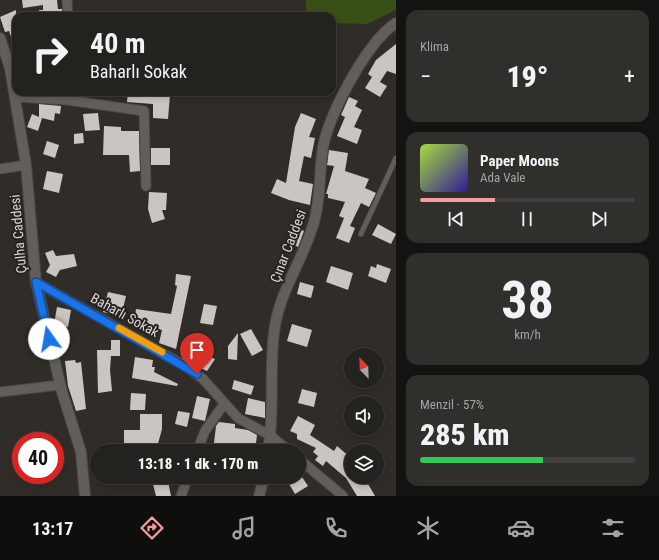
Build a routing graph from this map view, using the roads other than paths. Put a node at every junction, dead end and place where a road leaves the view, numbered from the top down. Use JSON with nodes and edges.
{"nodes":[{"id":1,"x":67,"y":0,"type":"edge"},
{"id":2,"x":68,"y":12,"type":"edge"},
{"id":3,"x":396,"y":23,"type":"edge"},
{"id":4,"x":0,"y":38,"type":"edge"},
{"id":5,"x":12,"y":79,"type":"edge"},
{"id":6,"x":67,"y":96,"type":"edge"},
{"id":7,"x":16,"y":97,"type":"joint"},
{"id":8,"x":396,"y":158,"type":"edge"},
{"id":9,"x":26,"y":165,"type":"junction"},
{"id":10,"x":0,"y":169,"type":"edge"},
{"id":11,"x":146,"y":186,"type":"dead end"},
{"id":12,"x":361,"y":234,"type":"dead end"},
{"id":13,"x":36,"y":282,"type":"junction"},
{"id":14,"x":60,"y":385,"type":"junction"},
{"id":15,"x":0,"y":392,"type":"edge"},
{"id":16,"x":224,"y":404,"type":"junction"},
{"id":17,"x":271,"y":436,"type":"junction"},
{"id":18,"x":200,"y":444,"type":"edge"},
{"id":19,"x":269,"y":444,"type":"edge"},
{"id":20,"x":281,"y":444,"type":"edge"},
{"id":21,"x":306,"y":465,"type":"edge"},
{"id":22,"x":185,"y":484,"type":"edge"},
{"id":23,"x":263,"y":484,"type":"edge"},
{"id":24,"x":84,"y":496,"type":"edge"},
{"id":25,"x":181,"y":496,"type":"edge"},
{"id":26,"x":260,"y":496,"type":"edge"},
{"id":27,"x":343,"y":496,"type":"edge"}],
"edges":[{"from":1,"to":2,"type":"street"},
{"from":3,"to":17,"type":"street","name":"Çınar Caddesi"},
{"from":4,"to":5,"type":"street","name":"Çulha Caddesi"},
{"from":6,"to":7,"type":"street"},
{"from":6,"to":11,"type":"street"},
{"from":7,"to":9,"type":"street","name":"Çulha Caddesi"},
{"from":8,"to":12,"type":"lane"},
{"from":9,"to":10,"type":"street"},
{"from":9,"to":13,"type":"street","name":"Çulha Caddesi"},
{"from":13,"to":14,"type":"street","name":"Çulha Caddesi"},
{"from":13,"to":16,"type":"street","name":"Baharlı Sokak"},
{"from":14,"to":15,"type":"street"},
{"from":14,"to":24,"type":"street","name":"Çulha Caddesi"},
{"from":16,"to":17,"type":"street","name":"Baharlı Sokak"},
{"from":16,"to":18,"type":"street"},
{"from":17,"to":19,"type":"street","name":"Çınar Caddesi"},
{"from":17,"to":20,"type":"street","name":"Baharlı Sokak"},
{"from":21,"to":27,"type":"street"},
{"from":22,"to":25,"type":"street"},
{"from":23,"to":26,"type":"street"}]}
